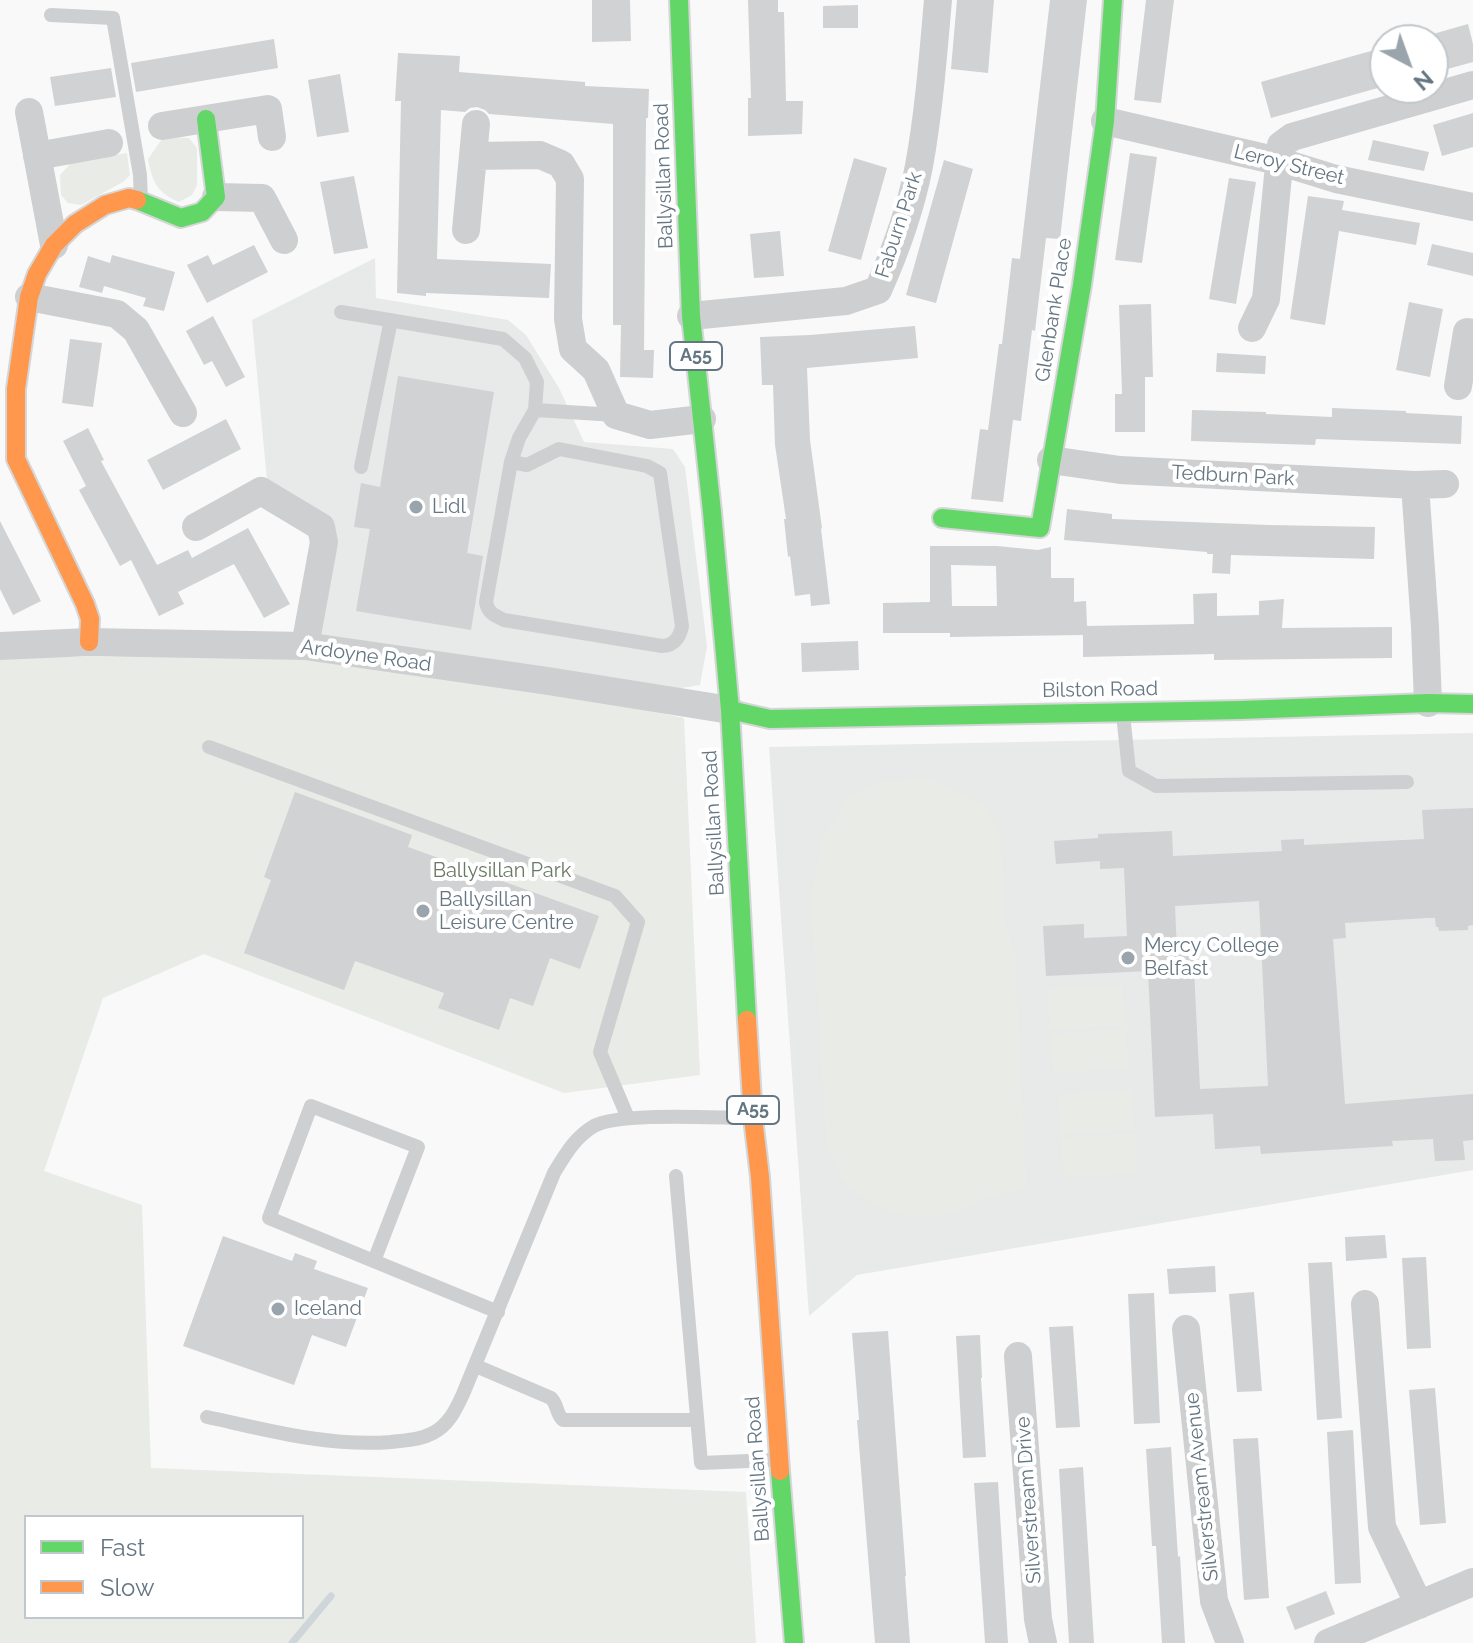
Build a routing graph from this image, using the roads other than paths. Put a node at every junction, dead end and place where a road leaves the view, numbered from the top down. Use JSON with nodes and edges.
{"nodes":[{"id":1,"x":679,"y":0,"type":"edge"},
{"id":2,"x":938,"y":0,"type":"edge"},
{"id":3,"x":1113,"y":0,"type":"edge"},
{"id":4,"x":51,"y":15,"type":"dead end"},
{"id":5,"x":1473,"y":85,"type":"edge"},
{"id":6,"x":29,"y":112,"type":"dead end"},
{"id":7,"x":206,"y":119,"type":"junction"},
{"id":8,"x":1105,"y":121,"type":"junction"},
{"id":9,"x":476,"y":124,"type":"dead end"},
{"id":10,"x":162,"y":126,"type":"dead end"},
{"id":11,"x":272,"y":137,"type":"dead end"},
{"id":12,"x":109,"y":143,"type":"dead end"},
{"id":13,"x":37,"y":156,"type":"junction"},
{"id":14,"x":473,"y":156,"type":"junction"},
{"id":15,"x":1278,"y":161,"type":"junction"},
{"id":16,"x":216,"y":197,"type":"junction"},
{"id":17,"x":141,"y":201,"type":"junction"},
{"id":18,"x":1473,"y":207,"type":"edge"},
{"id":19,"x":466,"y":230,"type":"dead end"},
{"id":20,"x":284,"y":240,"type":"dead end"},
{"id":21,"x":54,"y":245,"type":"junction"},
{"id":22,"x":29,"y":297,"type":"junction"},
{"id":23,"x":341,"y":312,"type":"dead end"},
{"id":24,"x":691,"y":316,"type":"junction"},
{"id":25,"x":391,"y":320,"type":"junction"},
{"id":26,"x":1252,"y":328,"type":"dead end"},
{"id":27,"x":1473,"y":333,"type":"edge"},
{"id":28,"x":1458,"y":386,"type":"dead end"},
{"id":29,"x":535,"y":410,"type":"junction"},
{"id":30,"x":183,"y":413,"type":"dead end"},
{"id":31,"x":616,"y":415,"type":"junction"},
{"id":32,"x":702,"y":419,"type":"junction"},
{"id":33,"x":1051,"y":460,"type":"junction"},
{"id":34,"x":511,"y":462,"type":"junction"},
{"id":35,"x":361,"y":467,"type":"dead end"},
{"id":36,"x":1445,"y":484,"type":"dead end"},
{"id":37,"x":1415,"y":485,"type":"junction"},
{"id":38,"x":942,"y":518,"type":"dead end"},
{"id":39,"x":196,"y":527,"type":"dead end"},
{"id":40,"x":89,"y":642,"type":"junction"},
{"id":41,"x":0,"y":646,"type":"edge"},
{"id":42,"x":305,"y":646,"type":"junction"},
{"id":43,"x":1428,"y":703,"type":"junction"},
{"id":44,"x":1473,"y":704,"type":"edge"},
{"id":45,"x":730,"y":710,"type":"junction"},
{"id":46,"x":1123,"y":711,"type":"junction"},
{"id":47,"x":209,"y":747,"type":"dead end"},
{"id":48,"x":1407,"y":782,"type":"dead end"},
{"id":49,"x":628,"y":1118,"type":"junction"},
{"id":50,"x":753,"y":1118,"type":"junction"},
{"id":51,"x":676,"y":1176,"type":"dead end"},
{"id":52,"x":374,"y":1261,"type":"junction"},
{"id":53,"x":1365,"y":1304,"type":"dead end"},
{"id":54,"x":498,"y":1312,"type":"junction"},
{"id":55,"x":1186,"y":1329,"type":"dead end"},
{"id":56,"x":1018,"y":1356,"type":"dead end"},
{"id":57,"x":476,"y":1366,"type":"junction"},
{"id":58,"x":207,"y":1417,"type":"dead end"},
{"id":59,"x":697,"y":1420,"type":"junction"},
{"id":60,"x":779,"y":1460,"type":"junction"},
{"id":61,"x":1473,"y":1582,"type":"edge"},
{"id":62,"x":1419,"y":1605,"type":"junction"},
{"id":63,"x":794,"y":1643,"type":"edge"},
{"id":64,"x":1043,"y":1643,"type":"edge"},
{"id":65,"x":1230,"y":1643,"type":"edge"},
{"id":66,"x":1328,"y":1643,"type":"edge"}],
"edges":[{"from":1,"to":24,"type":"main road","name":"Ballysillan Road","number":"A55"},
{"from":2,"to":24,"type":"street","name":"Faburn Park"},
{"from":3,"to":8,"type":"main road","name":"Glenbank Place"},
{"from":4,"to":17,"type":"lane"},
{"from":5,"to":15,"type":"street"},
{"from":6,"to":13,"type":"street"},
{"from":7,"to":10,"type":"street"},
{"from":7,"to":11,"type":"street"},
{"from":7,"to":16,"type":"main road"},
{"from":8,"to":15,"type":"street","name":"Leroy Street"},
{"from":8,"to":33,"type":"main road","name":"Glenbank Place"},
{"from":9,"to":14,"type":"street"},
{"from":12,"to":13,"type":"street"},
{"from":13,"to":21,"type":"street"},
{"from":14,"to":19,"type":"street"},
{"from":14,"to":31,"type":"street"},
{"from":15,"to":18,"type":"street","name":"Leroy Street"},
{"from":15,"to":26,"type":"street"},
{"from":16,"to":17,"type":"main road"},
{"from":16,"to":20,"type":"street"},
{"from":17,"to":21,"type":"main road"},
{"from":21,"to":22,"type":"main road"},
{"from":22,"to":30,"type":"street"},
{"from":22,"to":40,"type":"main road"},
{"from":23,"to":25,"type":"lane"},
{"from":24,"to":32,"type":"main road","name":"Ballysillan Road","number":"A55"},
{"from":25,"to":29,"type":"lane"},
{"from":25,"to":35,"type":"lane"},
{"from":27,"to":28,"type":"street"},
{"from":29,"to":31,"type":"lane"},
{"from":29,"to":34,"type":"lane"},
{"from":31,"to":32,"type":"street"},
{"from":32,"to":45,"type":"main road","name":"Ballysillan Road","number":"A55"},
{"from":33,"to":37,"type":"street","name":"Tedburn Park"},
{"from":33,"to":38,"type":"main road","name":"Glenbank Place"},
{"from":34,"to":34,"type":"lane"},
{"from":36,"to":37,"type":"street","name":"Tedburn Park"},
{"from":37,"to":43,"type":"street"},
{"from":39,"to":42,"type":"street"},
{"from":40,"to":41,"type":"street","name":"Ardoyne Road"},
{"from":40,"to":42,"type":"street","name":"Ardoyne Road"},
{"from":42,"to":45,"type":"street","name":"Ardoyne Road"},
{"from":43,"to":44,"type":"main road","name":"Bilston Road"},
{"from":43,"to":46,"type":"main road","name":"Bilston Road"},
{"from":45,"to":46,"type":"main road","name":"Bilston Road"},
{"from":45,"to":50,"type":"main road","name":"Ballysillan Road","number":"A55"},
{"from":46,"to":48,"type":"lane"},
{"from":47,"to":49,"type":"lane"},
{"from":49,"to":50,"type":"lane"},
{"from":49,"to":54,"type":"lane"},
{"from":50,"to":60,"type":"main road","name":"Ballysillan Road","number":"A55"},
{"from":51,"to":59,"type":"lane"},
{"from":52,"to":52,"type":"lane"},
{"from":52,"to":54,"type":"lane"},
{"from":53,"to":62,"type":"street"},
{"from":54,"to":57,"type":"lane"},
{"from":55,"to":65,"type":"street","name":"Silverstream Avenue"},
{"from":56,"to":64,"type":"street","name":"Silverstream Drive"},
{"from":57,"to":58,"type":"lane"},
{"from":57,"to":59,"type":"lane"},
{"from":59,"to":60,"type":"lane"},
{"from":60,"to":63,"type":"main road","name":"Ballysillan Road","number":"A55"},
{"from":61,"to":62,"type":"street"},
{"from":62,"to":66,"type":"street"}]}
